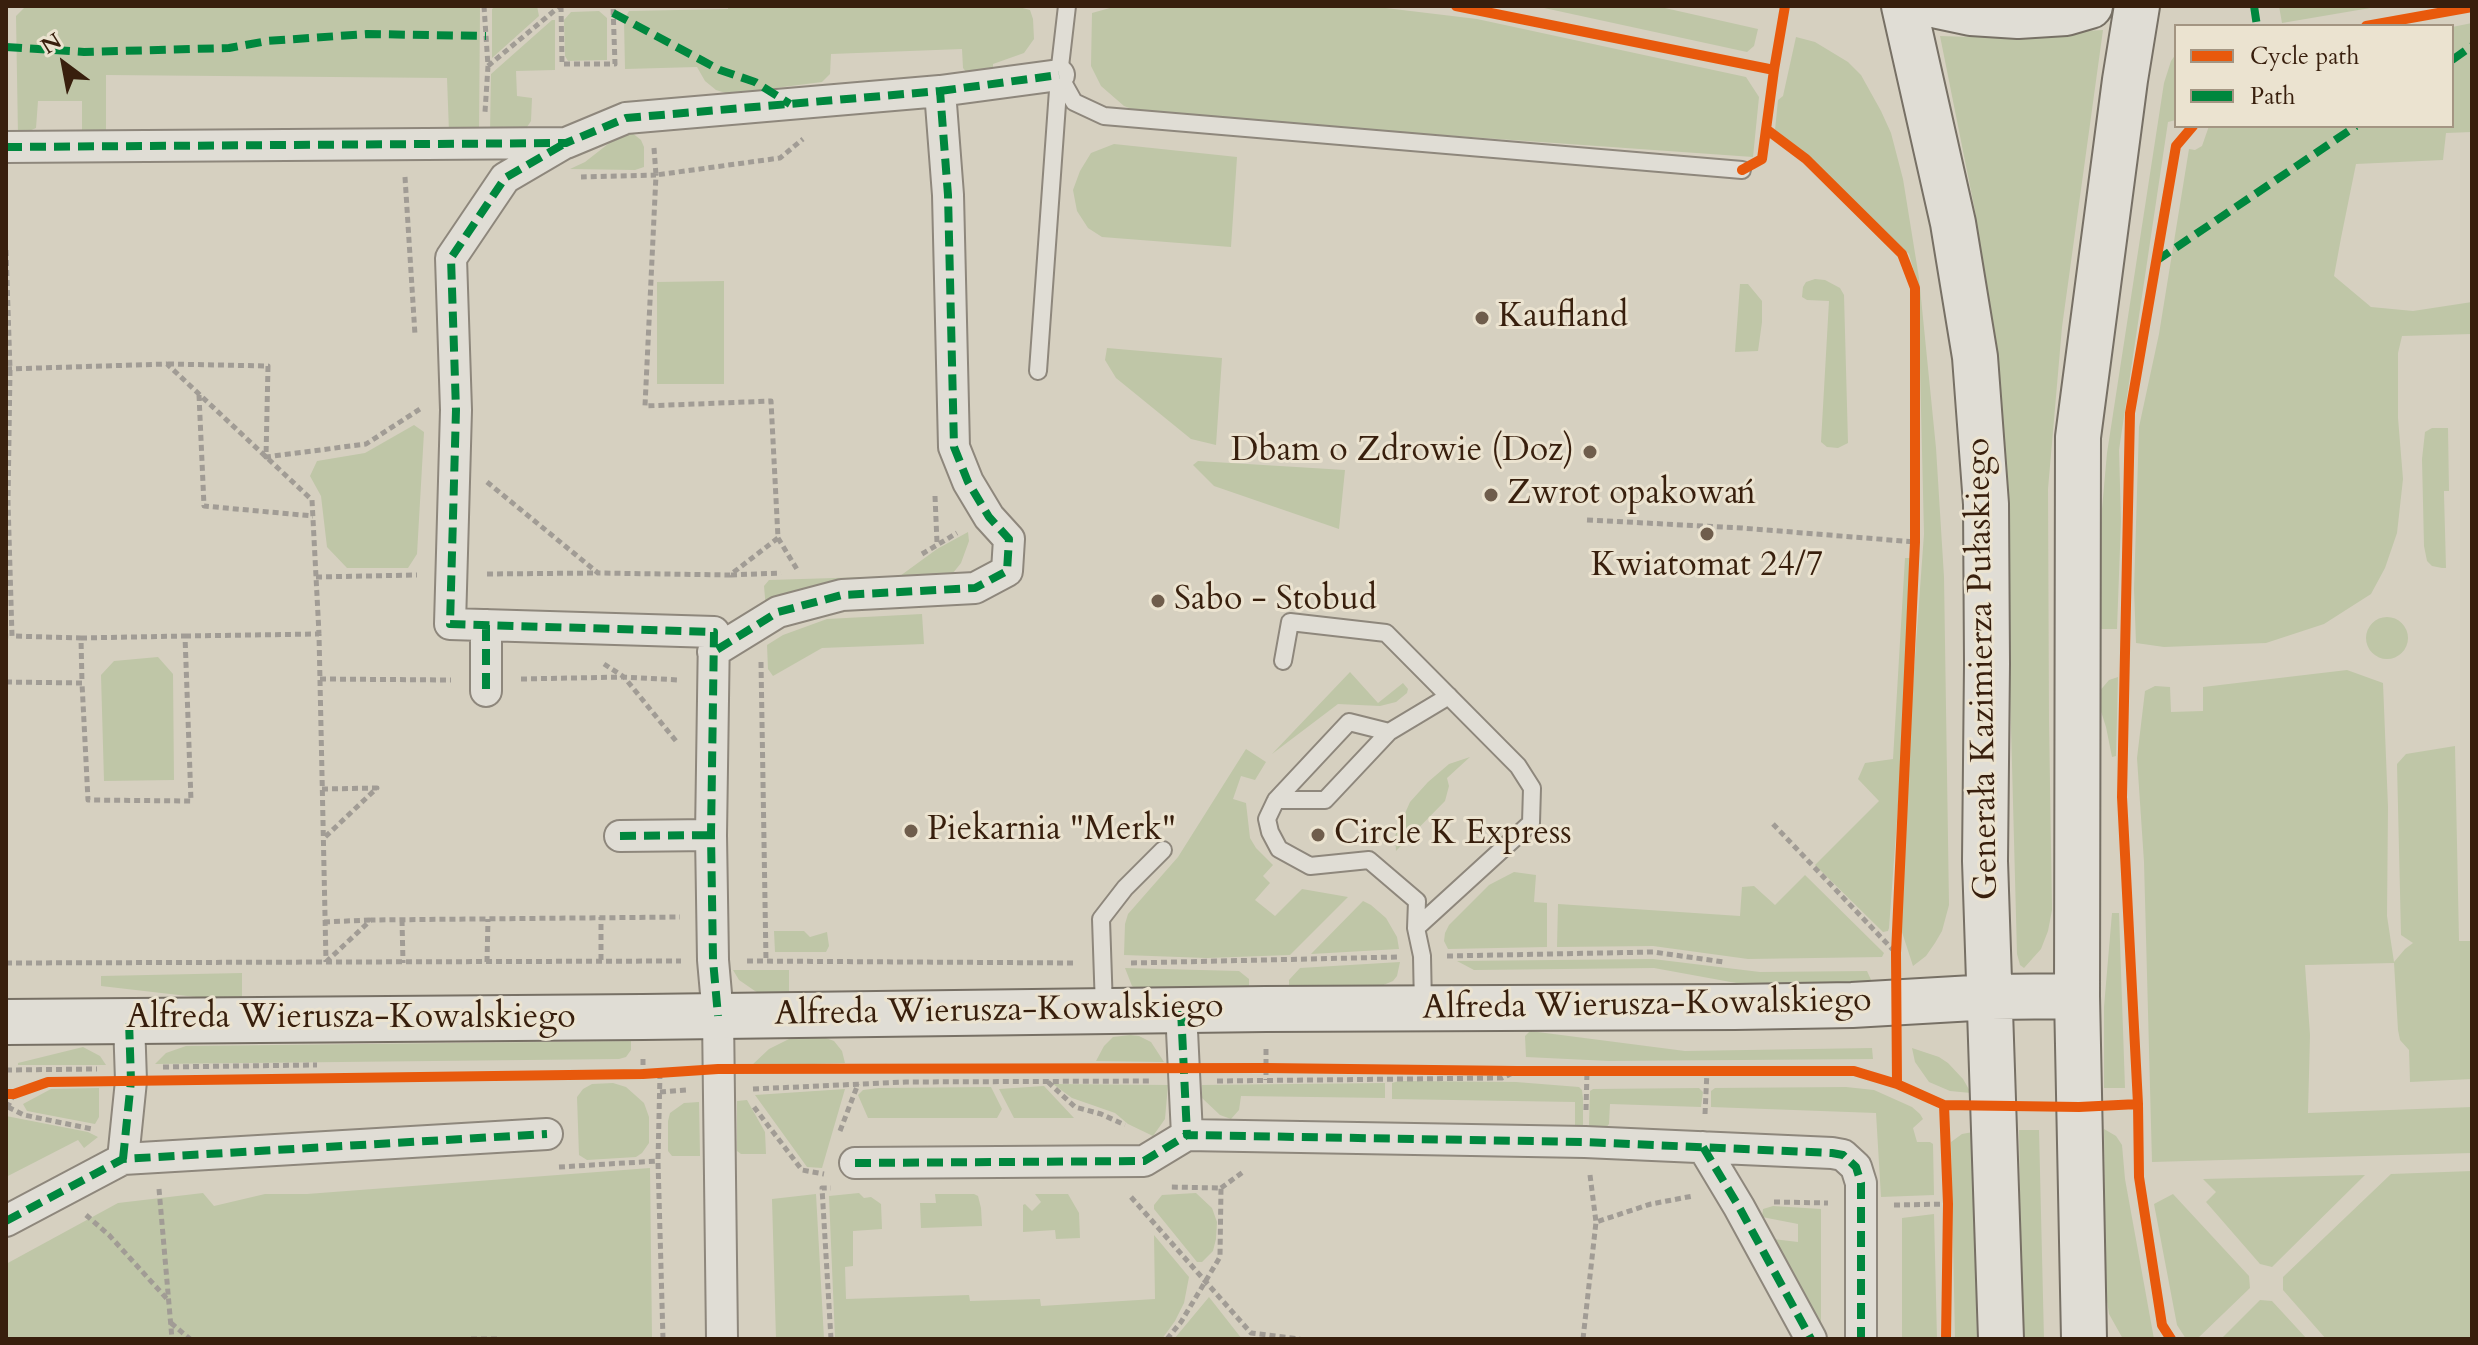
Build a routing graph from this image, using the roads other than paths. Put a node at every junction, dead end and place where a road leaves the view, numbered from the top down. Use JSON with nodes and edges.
{"nodes":[{"id":1,"x":1067,"y":6,"type":"edge"},
{"id":2,"x":1904,"y":6,"type":"edge"},
{"id":3,"x":1938,"y":6,"type":"edge"},
{"id":4,"x":2090,"y":6,"type":"edge"},
{"id":5,"x":2137,"y":6,"type":"edge"},
{"id":6,"x":1059,"y":75,"type":"junction"},
{"id":7,"x":940,"y":91,"type":"junction"},
{"id":8,"x":566,"y":143,"type":"junction"},
{"id":9,"x":6,"y":147,"type":"edge"},
{"id":10,"x":1742,"y":170,"type":"dead end"},
{"id":11,"x":1038,"y":371,"type":"dead end"},
{"id":12,"x":486,"y":625,"type":"junction"},
{"id":13,"x":713,"y":652,"type":"junction"},
{"id":14,"x":1283,"y":661,"type":"dead end"},
{"id":15,"x":486,"y":691,"type":"dead end"},
{"id":16,"x":1449,"y":696,"type":"junction"},
{"id":17,"x":1389,"y":732,"type":"junction"},
{"id":18,"x":1276,"y":800,"type":"junction"},
{"id":19,"x":711,"y":835,"type":"junction"},
{"id":20,"x":620,"y":836,"type":"dead end"},
{"id":21,"x":1163,"y":850,"type":"dead end"},
{"id":22,"x":1416,"y":928,"type":"junction"},
{"id":23,"x":2077,"y":996,"type":"junction"},
{"id":24,"x":1991,"y":997,"type":"junction"},
{"id":25,"x":1423,"y":1008,"type":"junction"},
{"id":26,"x":1181,"y":1010,"type":"junction"},
{"id":27,"x":1104,"y":1012,"type":"junction"},
{"id":28,"x":718,"y":1016,"type":"junction"},
{"id":29,"x":129,"y":1021,"type":"junction"},
{"id":30,"x":6,"y":1022,"type":"edge"},
{"id":31,"x":547,"y":1134,"type":"dead end"},
{"id":32,"x":1177,"y":1141,"type":"junction"},
{"id":33,"x":1703,"y":1147,"type":"junction"},
{"id":34,"x":125,"y":1148,"type":"junction"},
{"id":35,"x":846,"y":1176,"type":"road end"},
{"id":36,"x":6,"y":1221,"type":"edge"},
{"id":37,"x":722,"y":1339,"type":"edge"},
{"id":38,"x":1811,"y":1339,"type":"edge"},
{"id":39,"x":1861,"y":1339,"type":"edge"},
{"id":40,"x":2001,"y":1339,"type":"edge"},
{"id":41,"x":2084,"y":1339,"type":"edge"}],
"edges":[{"from":1,"to":6,"type":"lane"},
{"from":2,"to":24,"type":"main road","name":"Generała Kazimierza Pułaskiego"},
{"from":3,"to":4,"type":"main road"},
{"from":5,"to":23,"type":"main road"},
{"from":6,"to":7,"type":"street"},
{"from":6,"to":10,"type":"lane"},
{"from":6,"to":11,"type":"lane"},
{"from":7,"to":8,"type":"street"},
{"from":7,"to":13,"type":"street"},
{"from":8,"to":9,"type":"street"},
{"from":8,"to":12,"type":"street"},
{"from":12,"to":13,"type":"street"},
{"from":12,"to":15,"type":"street"},
{"from":13,"to":19,"type":"street"},
{"from":14,"to":16,"type":"lane"},
{"from":16,"to":17,"type":"lane"},
{"from":16,"to":22,"type":"lane"},
{"from":17,"to":18,"type":"lane"},
{"from":17,"to":18,"type":"lane"},
{"from":18,"to":22,"type":"lane"},
{"from":19,"to":20,"type":"street"},
{"from":19,"to":28,"type":"street"},
{"from":21,"to":27,"type":"lane"},
{"from":22,"to":25,"type":"lane"},
{"from":23,"to":24,"type":"main road","name":"Alfreda Wierusza-Kowalskiego"},
{"from":23,"to":41,"type":"main road"},
{"from":24,"to":25,"type":"main road","name":"Alfreda Wierusza-Kowalskiego"},
{"from":24,"to":40,"type":"main road","name":"Generała Kazimierza Pułaskiego"},
{"from":25,"to":26,"type":"main road","name":"Alfreda Wierusza-Kowalskiego"},
{"from":26,"to":27,"type":"main road","name":"Alfreda Wierusza-Kowalskiego"},
{"from":26,"to":32,"type":"street"},
{"from":27,"to":28,"type":"main road","name":"Alfreda Wierusza-Kowalskiego"},
{"from":28,"to":29,"type":"main road","name":"Alfreda Wierusza-Kowalskiego"},
{"from":28,"to":37,"type":"street"},
{"from":29,"to":30,"type":"main road","name":"Alfreda Wierusza-Kowalskiego"},
{"from":29,"to":34,"type":"street"},
{"from":31,"to":34,"type":"street"},
{"from":32,"to":33,"type":"street"},
{"from":32,"to":35,"type":"street"},
{"from":33,"to":38,"type":"street"},
{"from":33,"to":39,"type":"street"},
{"from":34,"to":36,"type":"street"}]}
